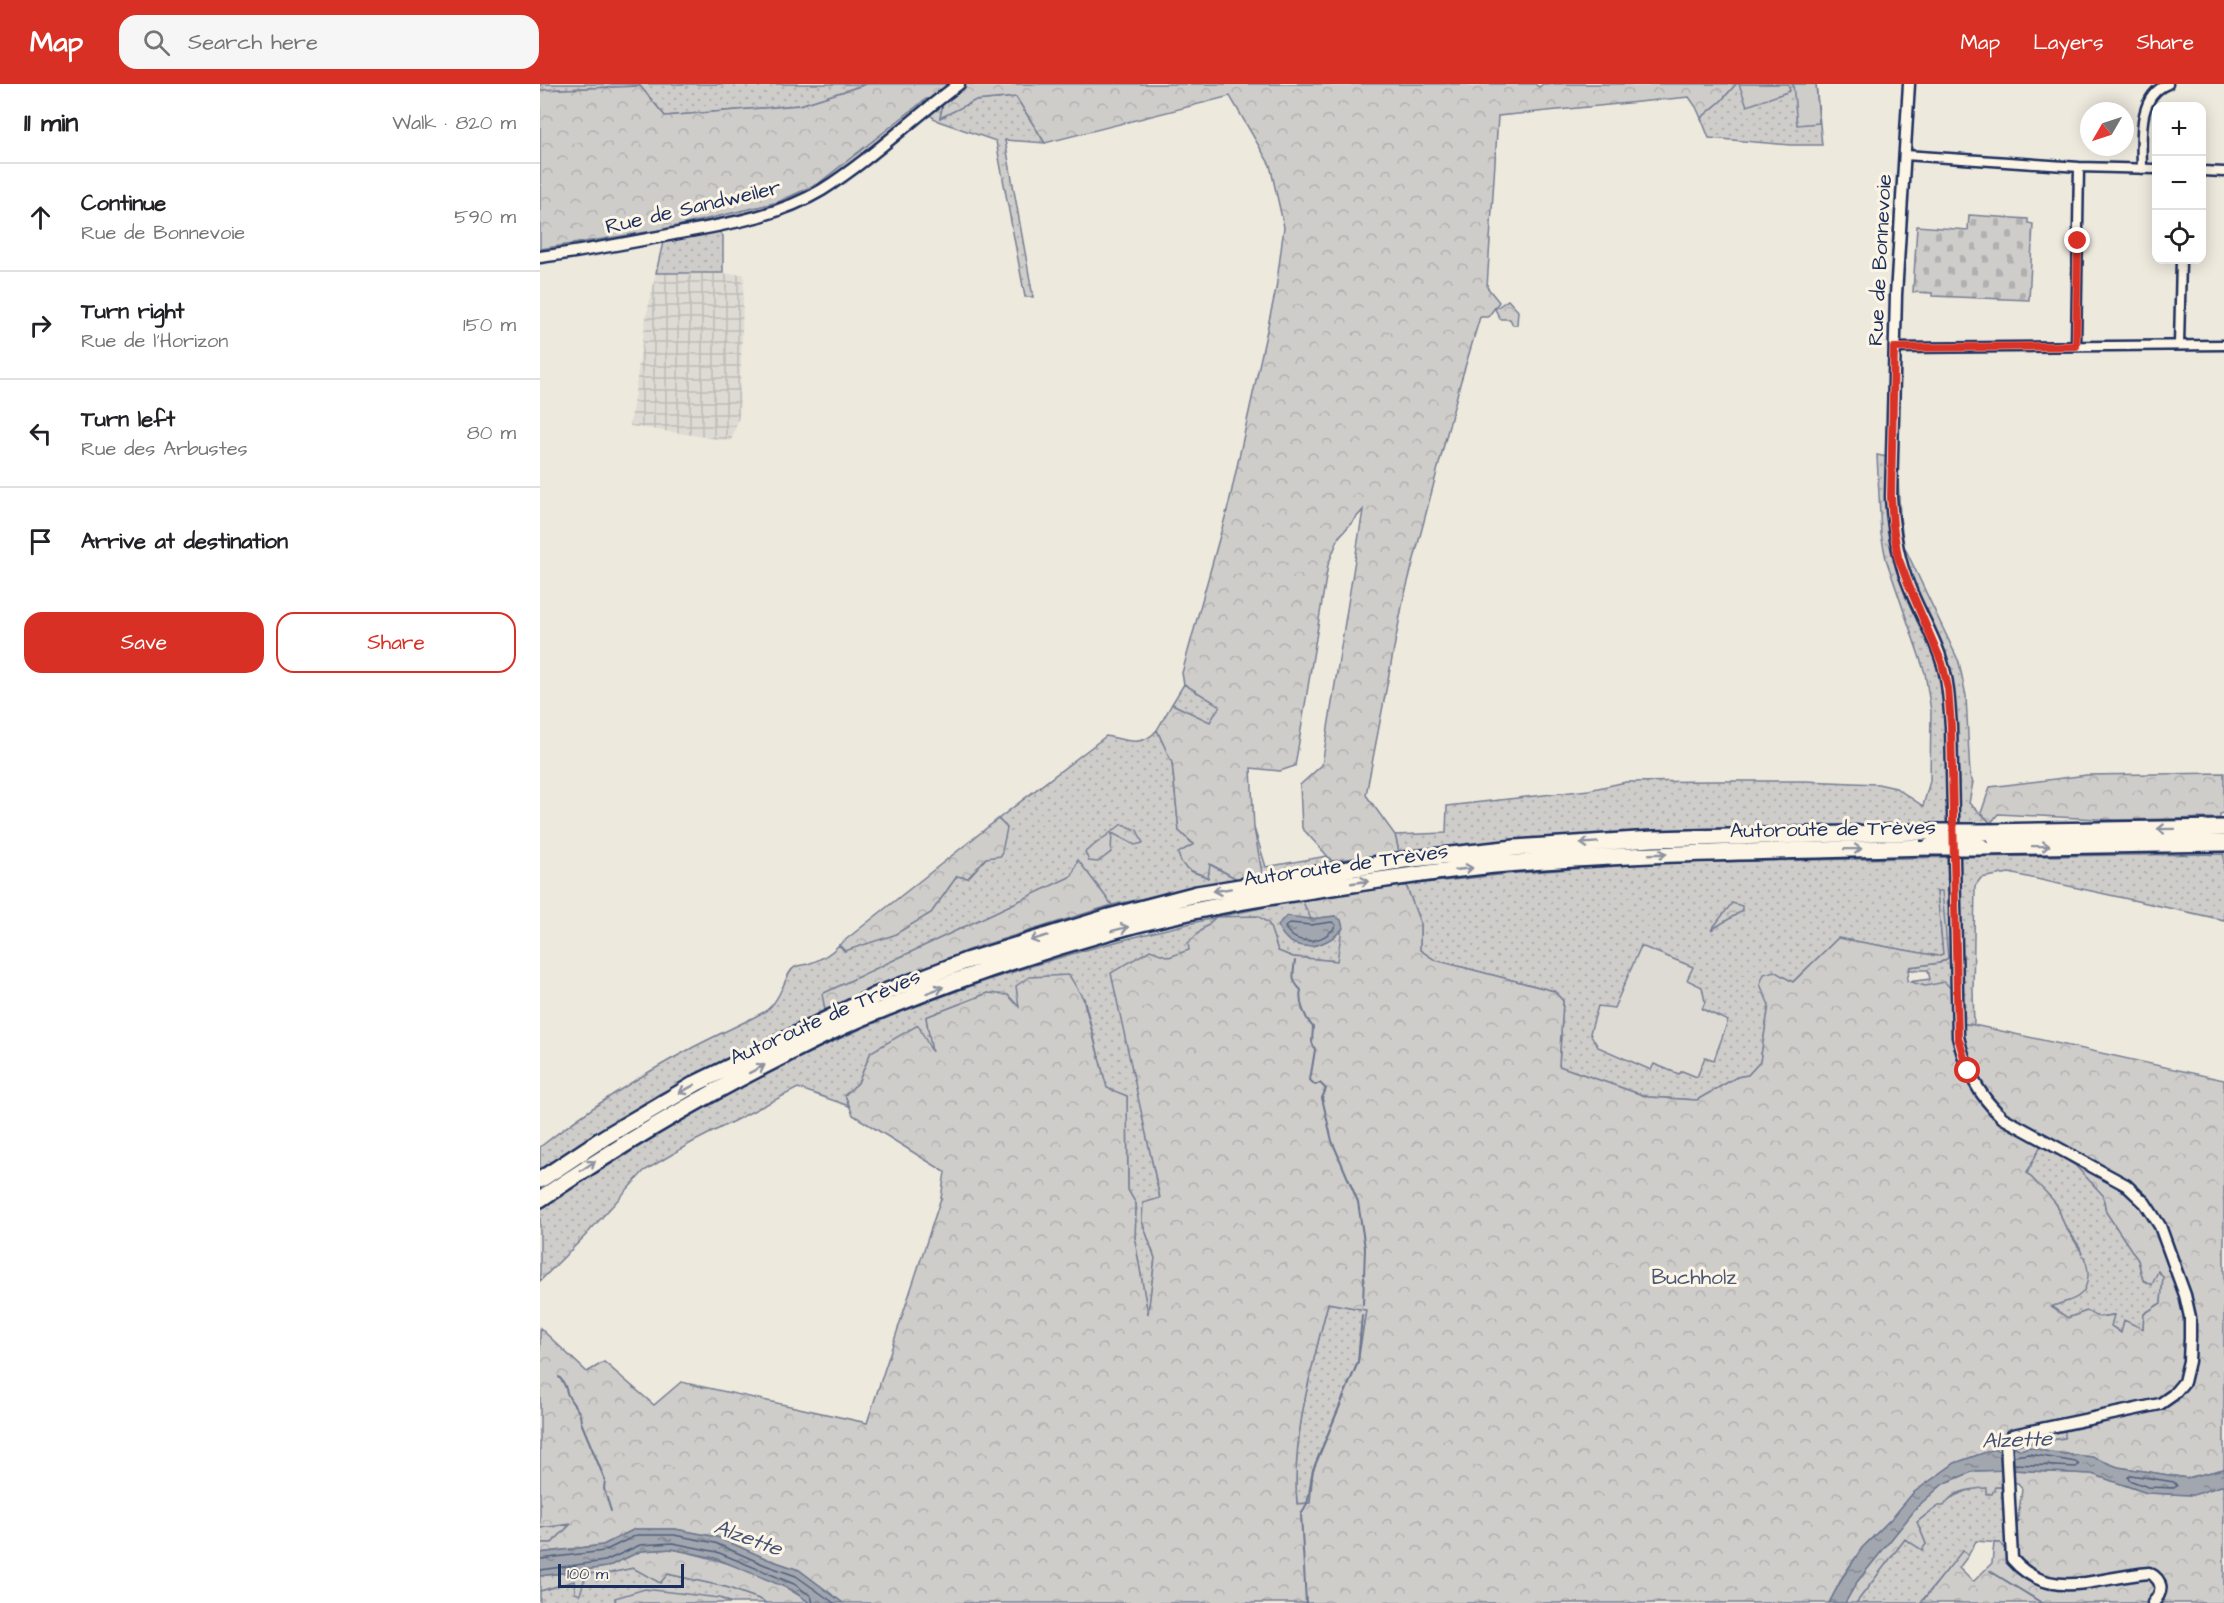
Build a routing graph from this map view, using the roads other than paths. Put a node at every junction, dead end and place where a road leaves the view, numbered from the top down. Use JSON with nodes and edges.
{"nodes":[{"id":1,"x":959,"y":84,"type":"edge"},
{"id":2,"x":1909,"y":84,"type":"edge"},
{"id":3,"x":2168,"y":84,"type":"edge"},
{"id":4,"x":1905,"y":155,"type":"junction"},
{"id":5,"x":2079,"y":167,"type":"junction"},
{"id":6,"x":2142,"y":169,"type":"junction"},
{"id":7,"x":2152,"y":169,"type":"edge"},
{"id":8,"x":2206,"y":171,"type":"edge"},
{"id":9,"x":2224,"y":172,"type":"edge"},
{"id":10,"x":540,"y":257,"type":"edge"},
{"id":11,"x":2181,"y":264,"type":"edge"},
{"id":12,"x":2179,"y":345,"type":"junction"},
{"id":13,"x":2224,"y":345,"type":"edge"},
{"id":14,"x":2076,"y":346,"type":"junction"},
{"id":15,"x":1894,"y":348,"type":"junction"},
{"id":16,"x":2224,"y":828,"type":"edge"},
{"id":17,"x":2224,"y":843,"type":"edge"},
{"id":18,"x":1198,"y":902,"type":"junction"},
{"id":19,"x":540,"y":1180,"type":"edge"},
{"id":20,"x":540,"y":1199,"type":"edge"},
{"id":21,"x":2153,"y":1603,"type":"edge"}],
"edges":[{"from":1,"to":10,"type":"main road","name":"Rue de Sandweiler"},
{"from":2,"to":4,"type":"main road","name":"Rue de Bonnevoie"},
{"from":3,"to":6,"type":"street"},
{"from":4,"to":5,"type":"street"},
{"from":4,"to":15,"type":"main road","name":"Rue de Bonnevoie"},
{"from":5,"to":6,"type":"street"},
{"from":5,"to":14,"type":"street"},
{"from":6,"to":7,"type":"street"},
{"from":8,"to":9,"type":"street"},
{"from":11,"to":12,"type":"street"},
{"from":12,"to":13,"type":"street"},
{"from":12,"to":14,"type":"street"},
{"from":14,"to":15,"type":"street"},
{"from":15,"to":21,"type":"main road","name":"Rue de Bonnevoie"},
{"from":16,"to":18,"type":"highway","name":"Autoroute de Trèves","one_way":true,"bridge":true},
{"from":18,"to":17,"type":"highway","name":"Autoroute de Trèves","one_way":true,"bridge":true},
{"from":18,"to":19,"type":"highway","name":"Autoroute de Trèves","one_way":true},
{"from":20,"to":18,"type":"highway","name":"Autoroute de Trèves","one_way":true}]}
